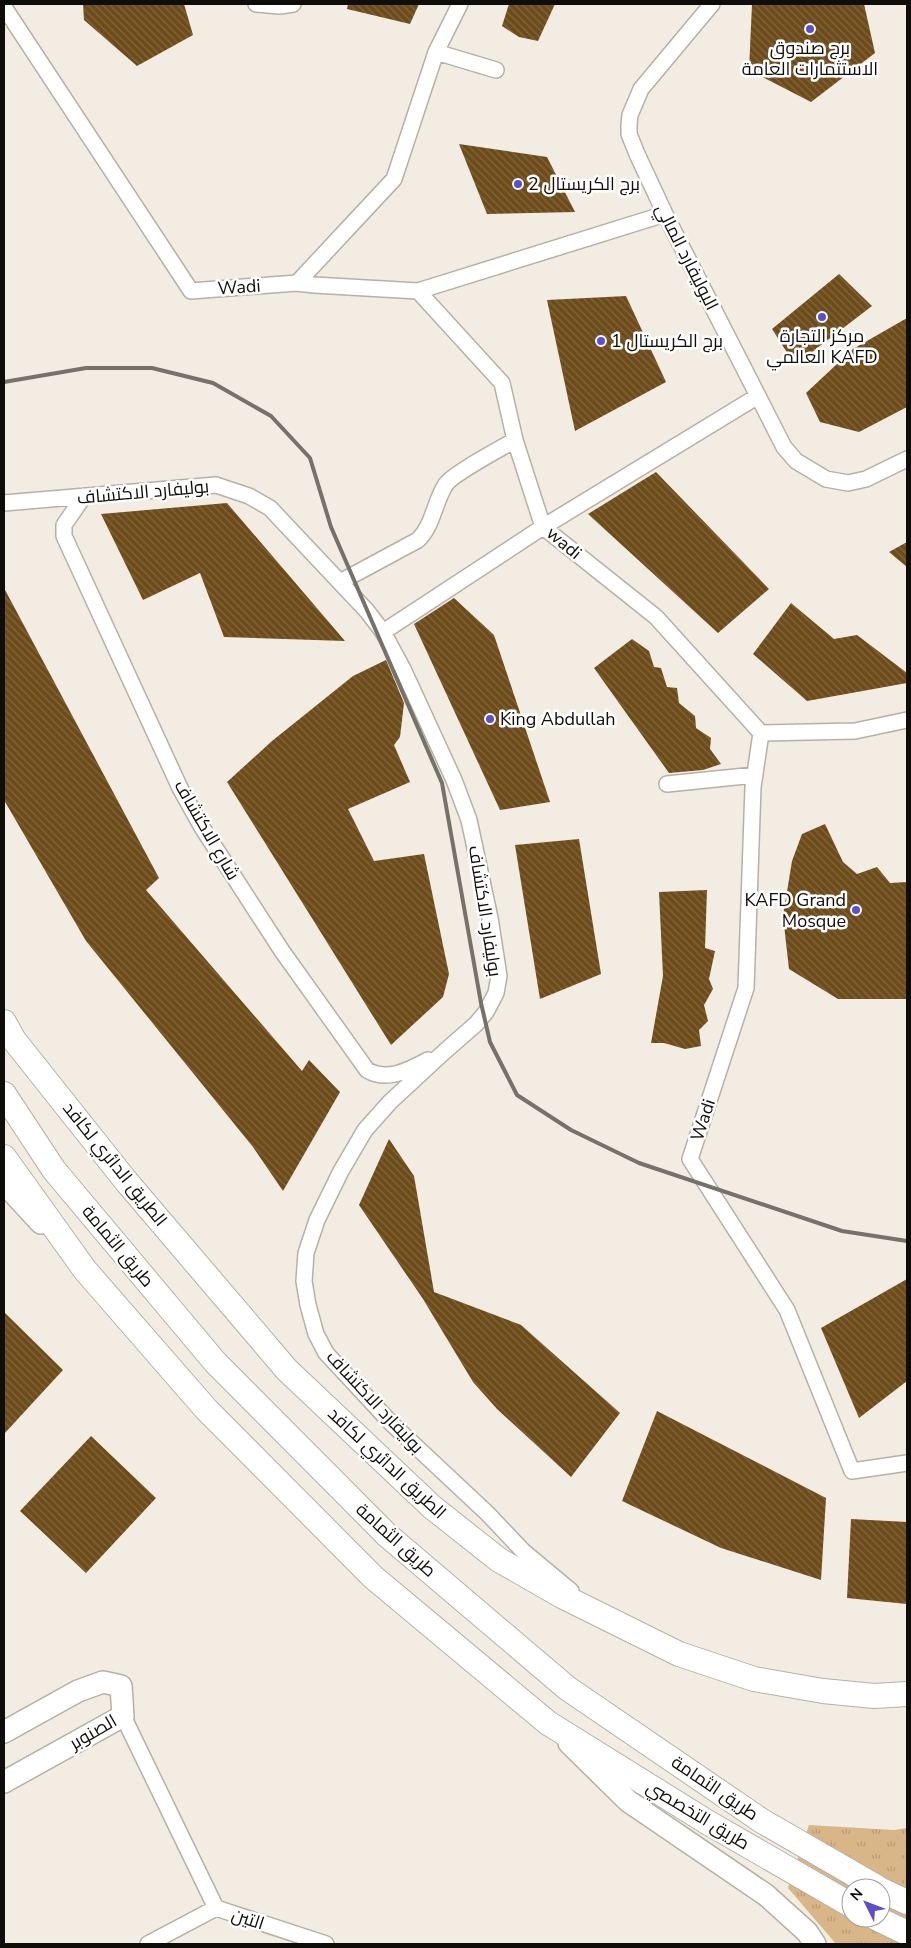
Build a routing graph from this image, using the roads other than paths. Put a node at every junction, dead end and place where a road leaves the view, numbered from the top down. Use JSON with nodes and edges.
{"nodes":[{"id":1,"x":256,"y":4,"type":"edge"},
{"id":2,"x":294,"y":4,"type":"edge"},
{"id":3,"x":460,"y":4,"type":"edge"},
{"id":4,"x":712,"y":4,"type":"edge"},
{"id":5,"x":4,"y":7,"type":"edge"},
{"id":6,"x":436,"y":52,"type":"junction"},
{"id":7,"x":496,"y":70,"type":"dead end"},
{"id":8,"x":665,"y":214,"type":"junction"},
{"id":9,"x":297,"y":283,"type":"junction"},
{"id":10,"x":418,"y":291,"type":"junction"},
{"id":11,"x":758,"y":396,"type":"junction"},
{"id":12,"x":515,"y":440,"type":"junction"},
{"id":13,"x":907,"y":459,"type":"edge"},
{"id":14,"x":84,"y":496,"type":"junction"},
{"id":15,"x":4,"y":503,"type":"edge"},
{"id":16,"x":543,"y":527,"type":"junction"},
{"id":17,"x":340,"y":582,"type":"junction"},
{"id":18,"x":383,"y":632,"type":"junction"},
{"id":19,"x":907,"y":720,"type":"edge"},
{"id":20,"x":761,"y":732,"type":"junction"},
{"id":21,"x":755,"y":775,"type":"junction"},
{"id":22,"x":667,"y":784,"type":"dead end"},
{"id":23,"x":4,"y":1022,"type":"edge"},
{"id":24,"x":444,"y":1052,"type":"junction"},
{"id":25,"x":4,"y":1094,"type":"edge"},
{"id":26,"x":4,"y":1157,"type":"edge"},
{"id":27,"x":4,"y":1183,"type":"edge"},
{"id":28,"x":85,"y":1270,"type":"junction"},
{"id":29,"x":907,"y":1463,"type":"edge"},
{"id":30,"x":595,"y":1612,"type":"junction"},
{"id":31,"x":907,"y":1694,"type":"edge"},
{"id":32,"x":123,"y":1716,"type":"junction"},
{"id":33,"x":548,"y":1723,"type":"junction"},
{"id":34,"x":4,"y":1732,"type":"edge"},
{"id":35,"x":4,"y":1782,"type":"edge"},
{"id":36,"x":860,"y":1878,"type":"edge"},
{"id":37,"x":891,"y":1895,"type":"edge"},
{"id":38,"x":841,"y":1899,"type":"edge"},
{"id":39,"x":907,"y":1902,"type":"edge"},
{"id":40,"x":216,"y":1908,"type":"junction"},
{"id":41,"x":891,"y":1925,"type":"edge"},
{"id":42,"x":907,"y":1933,"type":"edge"},
{"id":43,"x":148,"y":1944,"type":"edge"},
{"id":44,"x":326,"y":1944,"type":"edge"},
{"id":45,"x":815,"y":1944,"type":"edge"}],
"edges":[{"from":1,"to":2,"type":"street"},
{"from":3,"to":6,"type":"street"},
{"from":4,"to":8,"type":"street","name":"البوليفارد المالي"},
{"from":5,"to":9,"type":"street","name":"Wadi"},
{"from":6,"to":7,"type":"street"},
{"from":6,"to":9,"type":"street"},
{"from":8,"to":10,"type":"street"},
{"from":8,"to":11,"type":"street","name":"البوليفارد المالي"},
{"from":9,"to":10,"type":"street"},
{"from":10,"to":12,"type":"street","name":"wadi"},
{"from":11,"to":13,"type":"street","name":"البوليفارد المالي"},
{"from":11,"to":16,"type":"street"},
{"from":12,"to":16,"type":"street","name":"wadi"},
{"from":12,"to":17,"type":"street"},
{"from":14,"to":15,"type":"street","name":"بوليفارد الاكتشاف"},
{"from":14,"to":17,"type":"street","name":"بوليفارد الاكتشاف"},
{"from":14,"to":24,"type":"street","name":"شارع الاكتشاف"},
{"from":16,"to":18,"type":"street"},
{"from":16,"to":20,"type":"street","name":"wadi"},
{"from":17,"to":18,"type":"street","name":"بوليفارد الاكتشاف"},
{"from":18,"to":24,"type":"street","name":"بوليفارد الاكتشاف"},
{"from":19,"to":20,"type":"street"},
{"from":20,"to":21,"type":"street","name":"Wadi"},
{"from":21,"to":22,"type":"street"},
{"from":21,"to":29,"type":"street","name":"Wadi"},
{"from":23,"to":30,"type":"main road","name":"الطريق الدائري لكافد"},
{"from":24,"to":30,"type":"street","name":"بوليفارد الاكتشاف"},
{"from":25,"to":36,"type":"main road","name":"طريق الثمامة"},
{"from":26,"to":28,"type":"main road"},
{"from":27,"to":28,"type":"main road"},
{"from":28,"to":33,"type":"main road"},
{"from":30,"to":31,"type":"main road","name":"الطريق الدائري لكافد"},
{"from":32,"to":34,"type":"main road","name":"الصنوبر"},
{"from":32,"to":35,"type":"main road","name":"الصنوبر"},
{"from":32,"to":40,"type":"street"},
{"from":33,"to":38,"type":"main road","name":"طريق التخصصي"},
{"from":33,"to":45,"type":"main road"},
{"from":37,"to":39,"type":"main road","name":"طريق الثمامة"},
{"from":40,"to":43,"type":"street","name":"التين"},
{"from":40,"to":44,"type":"street","name":"التين"},
{"from":41,"to":42,"type":"main road"}]}
